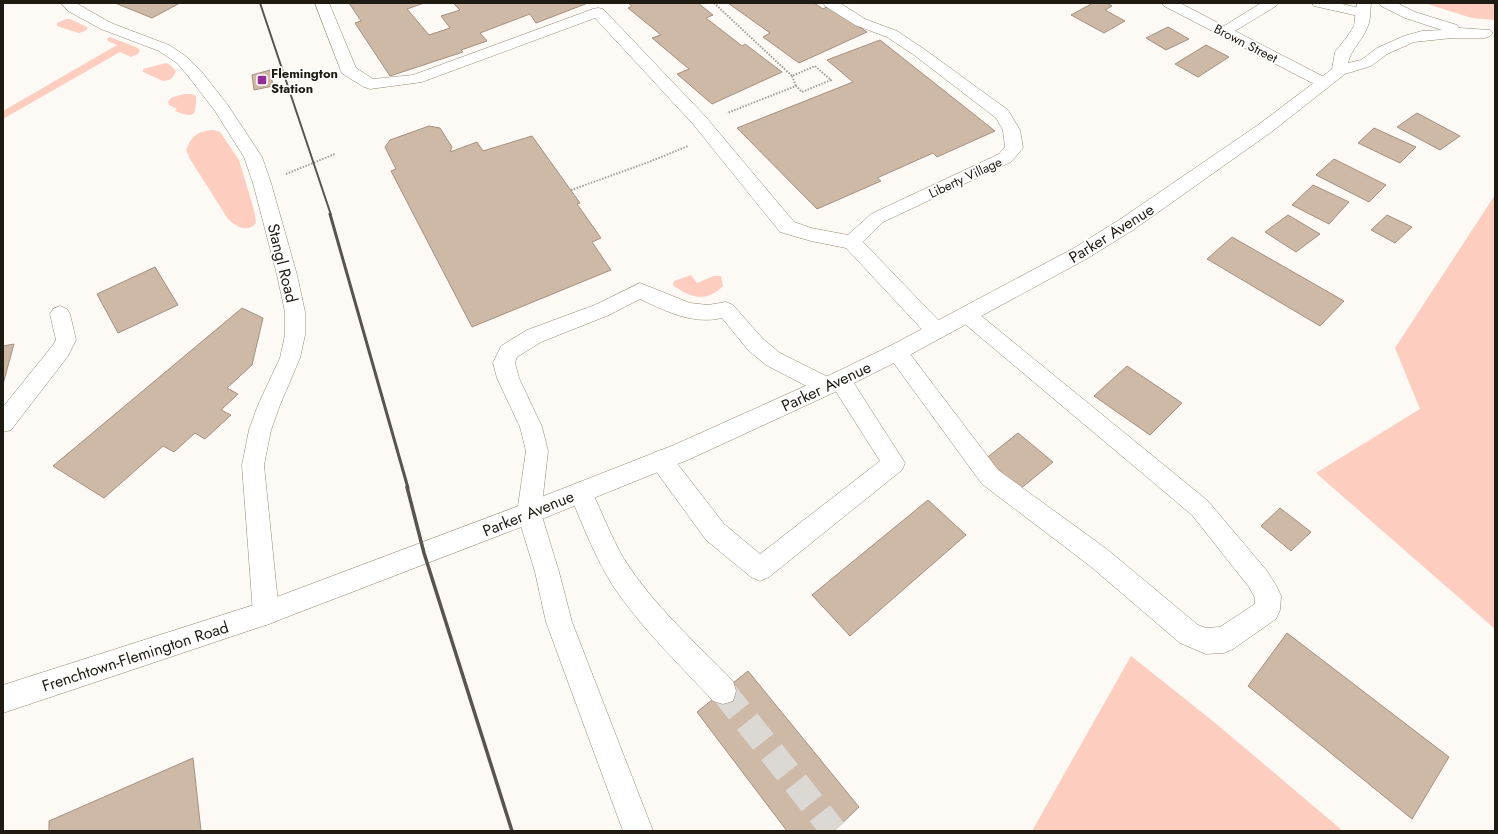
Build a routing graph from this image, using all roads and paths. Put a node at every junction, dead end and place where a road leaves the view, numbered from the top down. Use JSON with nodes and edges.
{"nodes":[{"id":1,"x":69,"y":3,"type":"edge"},
{"id":2,"x":322,"y":3,"type":"edge"},
{"id":3,"x":714,"y":3,"type":"edge"},
{"id":4,"x":830,"y":3,"type":"edge"},
{"id":5,"x":1169,"y":3,"type":"edge"},
{"id":6,"x":1270,"y":3,"type":"edge"},
{"id":7,"x":1319,"y":3,"type":"edge"},
{"id":8,"x":1386,"y":3,"type":"edge"},
{"id":9,"x":1364,"y":8,"type":"edge"},
{"id":10,"x":1224,"y":32,"type":"junction"},
{"id":11,"x":1490,"y":34,"type":"edge"},
{"id":12,"x":1339,"y":71,"type":"junction"},
{"id":13,"x":792,"y":76,"type":"junction"},
{"id":14,"x":1324,"y":83,"type":"junction"},
{"id":15,"x":796,"y":86,"type":"junction"},
{"id":16,"x":702,"y":123,"type":"junction"},
{"id":17,"x":335,"y":154,"type":"dead end"},
{"id":18,"x":262,"y":183,"type":"junction"},
{"id":19,"x":571,"y":190,"type":"dead end"},
{"id":20,"x":852,"y":242,"type":"junction"},
{"id":21,"x":60,"y":314,"type":"dead end"},
{"id":22,"x":967,"y":315,"type":"junction"},
{"id":23,"x":936,"y":331,"type":"junction"},
{"id":24,"x":897,"y":352,"type":"junction"},
{"id":25,"x":833,"y":383,"type":"junction"},
{"id":26,"x":3,"y":423,"type":"edge"},
{"id":27,"x":661,"y":460,"type":"junction"},
{"id":28,"x":581,"y":492,"type":"junction"},
{"id":29,"x":529,"y":513,"type":"junction"},
{"id":30,"x":266,"y":613,"type":"junction"},
{"id":31,"x":723,"y":691,"type":"tunnel mouth"},
{"id":32,"x":3,"y":698,"type":"edge"},
{"id":33,"x":638,"y":831,"type":"edge"}],
"edges":[{"from":1,"to":18,"type":"main road","name":"Stangl Road"},
{"from":2,"to":16,"type":"main road"},
{"from":3,"to":13,"type":"path"},
{"from":4,"to":20,"type":"main road","name":"Liberty Village"},
{"from":5,"to":10,"type":"main road","name":"Brown Street"},
{"from":6,"to":10,"type":"main road"},
{"from":7,"to":9,"type":"main road"},
{"from":8,"to":11,"type":"main road"},
{"from":9,"to":12,"type":"main road"},
{"from":10,"to":14,"type":"main road","name":"Brown Street"},
{"from":11,"to":12,"type":"main road","name":"Parker Avenue"},
{"from":12,"to":14,"type":"main road","name":"Parker Avenue"},
{"from":13,"to":15,"type":"path"},
{"from":13,"to":15,"type":"path"},
{"from":14,"to":22,"type":"main road","name":"Parker Avenue"},
{"from":15,"to":16,"type":"path"},
{"from":16,"to":19,"type":"path"},
{"from":16,"to":20,"type":"main road"},
{"from":17,"to":18,"type":"path"},
{"from":18,"to":30,"type":"main road","name":"Stangl Road"},
{"from":20,"to":23,"type":"main road"},
{"from":21,"to":26,"type":"main road"},
{"from":22,"to":23,"type":"main road","name":"Parker Avenue"},
{"from":22,"to":24,"type":"main road"},
{"from":23,"to":24,"type":"main road","name":"Parker Avenue"},
{"from":24,"to":25,"type":"main road","name":"Parker Avenue"},
{"from":25,"to":27,"type":"main road","name":"Parker Avenue"},
{"from":25,"to":27,"type":"main road"},
{"from":25,"to":29,"type":"main road"},
{"from":27,"to":28,"type":"main road","name":"Parker Avenue"},
{"from":28,"to":29,"type":"main road","name":"Parker Avenue"},
{"from":28,"to":31,"type":"main road"},
{"from":29,"to":30,"type":"main road","name":"Parker Avenue"},
{"from":29,"to":33,"type":"main road"},
{"from":30,"to":32,"type":"main road","name":"Frenchtown-Flemington Road"}]}
